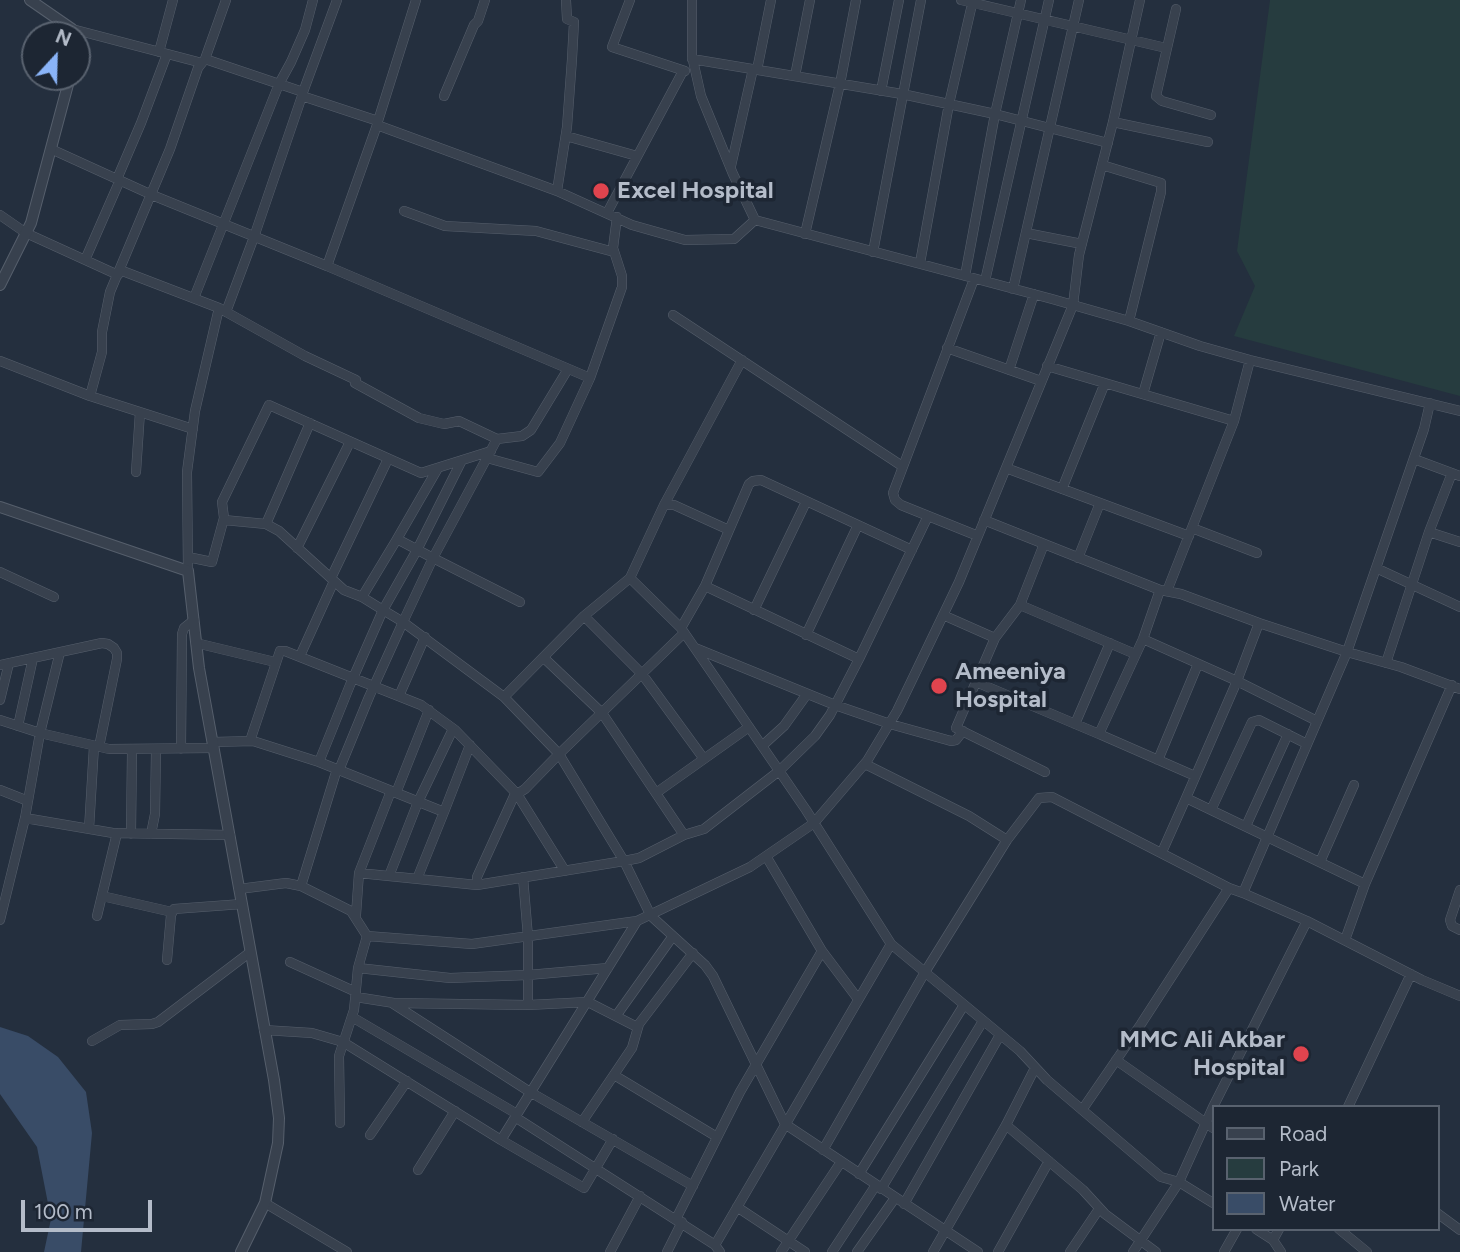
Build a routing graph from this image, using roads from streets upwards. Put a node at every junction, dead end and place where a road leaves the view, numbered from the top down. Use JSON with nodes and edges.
{"nodes":[{"id":1,"x":173,"y":0,"type":"edge"},
{"id":2,"x":226,"y":0,"type":"edge"},
{"id":3,"x":313,"y":0,"type":"edge"},
{"id":4,"x":337,"y":0,"type":"edge"},
{"id":5,"x":416,"y":0,"type":"edge"},
{"id":6,"x":485,"y":0,"type":"edge"},
{"id":7,"x":566,"y":0,"type":"edge"},
{"id":8,"x":630,"y":0,"type":"edge"},
{"id":9,"x":692,"y":0,"type":"edge"},
{"id":10,"x":771,"y":0,"type":"edge"},
{"id":11,"x":810,"y":0,"type":"edge"},
{"id":12,"x":856,"y":0,"type":"edge"},
{"id":13,"x":899,"y":0,"type":"edge"},
{"id":14,"x":921,"y":0,"type":"edge"},
{"id":15,"x":961,"y":0,"type":"edge"},
{"id":16,"x":1021,"y":0,"type":"edge"},
{"id":17,"x":1049,"y":0,"type":"edge"},
{"id":18,"x":1079,"y":0,"type":"edge"},
{"id":19,"x":1140,"y":0,"type":"edge"},
{"id":20,"x":973,"y":1,"type":"edge"},
{"id":21,"x":37,"y":2,"type":"edge"},
{"id":22,"x":1176,"y":9,"type":"dead end"},
{"id":23,"x":1018,"y":14,"type":"junction"},
{"id":24,"x":1045,"y":20,"type":"junction"},
{"id":25,"x":59,"y":21,"type":"edge"},
{"id":26,"x":1074,"y":27,"type":"junction"},
{"id":27,"x":91,"y":36,"type":"edge"},
{"id":28,"x":1131,"y":40,"type":"junction"},
{"id":29,"x":1166,"y":48,"type":"junction"},
{"id":30,"x":163,"y":52,"type":"junction"},
{"id":31,"x":692,"y":59,"type":"junction"},
{"id":32,"x":204,"y":61,"type":"junction"},
{"id":33,"x":755,"y":69,"type":"junction"},
{"id":34,"x":683,"y":71,"type":"junction"},
{"id":35,"x":696,"y":75,"type":"junction"},
{"id":36,"x":795,"y":76,"type":"junction"},
{"id":37,"x":279,"y":84,"type":"junction"},
{"id":38,"x":840,"y":84,"type":"junction"},
{"id":39,"x":66,"y":91,"type":"edge"},
{"id":40,"x":881,"y":91,"type":"junction"},
{"id":41,"x":303,"y":94,"type":"junction"},
{"id":42,"x":902,"y":94,"type":"junction"},
{"id":43,"x":444,"y":96,"type":"dead end"},
{"id":44,"x":950,"y":104,"type":"junction"},
{"id":45,"x":995,"y":114,"type":"junction"},
{"id":46,"x":1210,"y":115,"type":"dead end"},
{"id":47,"x":1021,"y":121,"type":"junction"},
{"id":48,"x":1113,"y":122,"type":"junction"},
{"id":49,"x":378,"y":123,"type":"junction"},
{"id":50,"x":1049,"y":129,"type":"junction"},
{"id":51,"x":566,"y":136,"type":"junction"},
{"id":52,"x":1208,"y":142,"type":"dead end"},
{"id":53,"x":1108,"y":143,"type":"junction"},
{"id":54,"x":51,"y":149,"type":"junction"},
{"id":55,"x":637,"y":156,"type":"junction"},
{"id":56,"x":1102,"y":165,"type":"junction"},
{"id":57,"x":730,"y":167,"type":"junction"},
{"id":58,"x":118,"y":180,"type":"junction"},
{"id":59,"x":557,"y":191,"type":"junction"},
{"id":60,"x":152,"y":195,"type":"junction"},
{"id":61,"x":404,"y":211,"type":"dead end"},
{"id":62,"x":607,"y":213,"type":"junction"},
{"id":63,"x":0,"y":215,"type":"edge"},
{"id":64,"x":617,"y":217,"type":"junction"},
{"id":65,"x":755,"y":220,"type":"junction"},
{"id":66,"x":224,"y":224,"type":"junction"},
{"id":67,"x":26,"y":233,"type":"junction"},
{"id":68,"x":805,"y":233,"type":"junction"},
{"id":69,"x":1026,"y":233,"type":"junction"},
{"id":70,"x":254,"y":237,"type":"junction"},
{"id":71,"x":1082,"y":244,"type":"junction"},
{"id":72,"x":614,"y":252,"type":"junction"},
{"id":73,"x":873,"y":252,"type":"junction"},
{"id":74,"x":85,"y":260,"type":"junction"},
{"id":75,"x":920,"y":263,"type":"junction"},
{"id":76,"x":327,"y":266,"type":"junction"},
{"id":77,"x":119,"y":272,"type":"junction"},
{"id":78,"x":970,"y":277,"type":"junction"},
{"id":79,"x":985,"y":281,"type":"junction"},
{"id":80,"x":0,"y":284,"type":"edge"},
{"id":81,"x":1013,"y":289,"type":"junction"},
{"id":82,"x":1034,"y":294,"type":"junction"},
{"id":83,"x":194,"y":298,"type":"junction"},
{"id":84,"x":1073,"y":305,"type":"junction"},
{"id":85,"x":222,"y":310,"type":"junction"},
{"id":86,"x":673,"y":315,"type":"dead end"},
{"id":87,"x":1129,"y":321,"type":"junction"},
{"id":88,"x":1161,"y":332,"type":"junction"},
{"id":89,"x":947,"y":348,"type":"junction"},
{"id":90,"x":743,"y":360,"type":"junction"},
{"id":91,"x":1250,"y":360,"type":"junction"},
{"id":92,"x":0,"y":361,"type":"edge"},
{"id":93,"x":1047,"y":366,"type":"junction"},
{"id":94,"x":568,"y":369,"type":"junction"},
{"id":95,"x":1009,"y":370,"type":"junction"},
{"id":96,"x":590,"y":378,"type":"junction"},
{"id":97,"x":1041,"y":381,"type":"junction"},
{"id":98,"x":1105,"y":383,"type":"junction"},
{"id":99,"x":1143,"y":394,"type":"junction"},
{"id":100,"x":90,"y":396,"type":"junction"},
{"id":101,"x":1430,"y":403,"type":"junction"},
{"id":102,"x":1460,"y":411,"type":"edge"},
{"id":103,"x":140,"y":412,"type":"junction"},
{"id":104,"x":1234,"y":421,"type":"junction"},
{"id":105,"x":310,"y":423,"type":"junction"},
{"id":106,"x":193,"y":429,"type":"junction"},
{"id":107,"x":497,"y":439,"type":"junction"},
{"id":108,"x":351,"y":442,"type":"junction"},
{"id":109,"x":489,"y":454,"type":"junction"},
{"id":110,"x":388,"y":458,"type":"junction"},
{"id":111,"x":1414,"y":459,"type":"junction"},
{"id":112,"x":462,"y":460,"type":"junction"},
{"id":113,"x":902,"y":466,"type":"junction"},
{"id":114,"x":438,"y":468,"type":"junction"},
{"id":115,"x":1006,"y":468,"type":"junction"},
{"id":116,"x":136,"y":472,"type":"dead end"},
{"id":117,"x":1456,"y":474,"type":"edge"},
{"id":118,"x":1062,"y":489,"type":"junction"},
{"id":119,"x":806,"y":502,"type":"junction"},
{"id":120,"x":1100,"y":503,"type":"junction"},
{"id":121,"x":664,"y":505,"type":"junction"},
{"id":122,"x":0,"y":507,"type":"edge"},
{"id":123,"x":928,"y":516,"type":"junction"},
{"id":124,"x":224,"y":520,"type":"junction"},
{"id":125,"x":984,"y":520,"type":"junction"},
{"id":126,"x":266,"y":524,"type":"junction"},
{"id":127,"x":858,"y":525,"type":"junction"},
{"id":128,"x":729,"y":530,"type":"junction"},
{"id":129,"x":1191,"y":532,"type":"junction"},
{"id":130,"x":1429,"y":532,"type":"junction"},
{"id":131,"x":978,"y":536,"type":"junction"},
{"id":132,"x":397,"y":539,"type":"junction"},
{"id":133,"x":1460,"y":542,"type":"edge"},
{"id":134,"x":1044,"y":544,"type":"junction"},
{"id":135,"x":297,"y":548,"type":"junction"},
{"id":136,"x":417,"y":550,"type":"junction"},
{"id":137,"x":912,"y":550,"type":"junction"},
{"id":138,"x":1257,"y":553,"type":"dead end"},
{"id":139,"x":188,"y":557,"type":"junction"},
{"id":140,"x":433,"y":558,"type":"junction"},
{"id":141,"x":1078,"y":558,"type":"junction"},
{"id":142,"x":1376,"y":568,"type":"junction"},
{"id":143,"x":188,"y":571,"type":"junction"},
{"id":144,"x":0,"y":572,"type":"edge"},
{"id":145,"x":630,"y":578,"type":"junction"},
{"id":146,"x":332,"y":579,"type":"junction"},
{"id":147,"x":1411,"y":584,"type":"junction"},
{"id":148,"x":705,"y":586,"type":"junction"},
{"id":149,"x":1164,"y":591,"type":"junction"},
{"id":150,"x":54,"y":597,"type":"dead end"},
{"id":151,"x":362,"y":597,"type":"junction"},
{"id":152,"x":520,"y":603,"type":"dead end"},
{"id":153,"x":1020,"y":605,"type":"junction"},
{"id":154,"x":1460,"y":607,"type":"edge"},
{"id":155,"x":383,"y":610,"type":"junction"},
{"id":156,"x":754,"y":610,"type":"junction"},
{"id":157,"x":943,"y":615,"type":"junction"},
{"id":158,"x":584,"y":616,"type":"junction"},
{"id":159,"x":194,"y":620,"type":"junction"},
{"id":160,"x":403,"y":622,"type":"junction"},
{"id":161,"x":1259,"y":623,"type":"junction"},
{"id":162,"x":683,"y":630,"type":"junction"},
{"id":163,"x":806,"y":635,"type":"junction"},
{"id":164,"x":425,"y":637,"type":"junction"},
{"id":165,"x":995,"y":638,"type":"junction"},
{"id":166,"x":1143,"y":639,"type":"junction"},
{"id":167,"x":196,"y":643,"type":"junction"},
{"id":168,"x":1110,"y":643,"type":"junction"},
{"id":169,"x":693,"y":647,"type":"junction"},
{"id":170,"x":60,"y":652,"type":"junction"},
{"id":171,"x":1348,"y":652,"type":"junction"},
{"id":172,"x":1135,"y":654,"type":"junction"},
{"id":173,"x":300,"y":656,"type":"junction"},
{"id":174,"x":544,"y":657,"type":"junction"},
{"id":175,"x":33,"y":658,"type":"junction"},
{"id":176,"x":859,"y":659,"type":"junction"},
{"id":177,"x":275,"y":662,"type":"junction"},
{"id":178,"x":1386,"y":663,"type":"junction"},
{"id":179,"x":4,"y":664,"type":"edge"},
{"id":180,"x":1198,"y":664,"type":"junction"},
{"id":181,"x":642,"y":674,"type":"junction"},
{"id":182,"x":353,"y":678,"type":"junction"},
{"id":183,"x":1237,"y":681,"type":"junction"},
{"id":184,"x":976,"y":682,"type":"junction"},
{"id":185,"x":374,"y":686,"type":"junction"},
{"id":186,"x":1456,"y":687,"type":"edge"},
{"id":187,"x":807,"y":694,"type":"junction"},
{"id":188,"x":399,"y":696,"type":"junction"},
{"id":189,"x":504,"y":697,"type":"junction"},
{"id":190,"x":0,"y":699,"type":"edge"},
{"id":191,"x":835,"y":705,"type":"junction"},
{"id":192,"x":429,"y":710,"type":"junction"},
{"id":193,"x":602,"y":713,"type":"junction"},
{"id":194,"x":0,"y":720,"type":"edge"},
{"id":195,"x":1317,"y":722,"type":"junction"},
{"id":196,"x":890,"y":724,"type":"junction"},
{"id":197,"x":1075,"y":724,"type":"junction"},
{"id":198,"x":18,"y":726,"type":"junction"},
{"id":199,"x":749,"y":727,"type":"junction"},
{"id":200,"x":453,"y":729,"type":"junction"},
{"id":201,"x":963,"y":731,"type":"junction"},
{"id":202,"x":40,"y":733,"type":"junction"},
{"id":203,"x":1099,"y":734,"type":"junction"},
{"id":204,"x":1288,"y":734,"type":"junction"},
{"id":205,"x":250,"y":741,"type":"junction"},
{"id":206,"x":1307,"y":744,"type":"junction"},
{"id":207,"x":213,"y":745,"type":"junction"},
{"id":208,"x":470,"y":745,"type":"junction"},
{"id":209,"x":96,"y":746,"type":"junction"},
{"id":210,"x":762,"y":746,"type":"junction"},
{"id":211,"x":181,"y":749,"type":"junction"},
{"id":212,"x":132,"y":750,"type":"junction"},
{"id":213,"x":156,"y":750,"type":"junction"},
{"id":214,"x":559,"y":754,"type":"junction"},
{"id":215,"x":704,"y":759,"type":"junction"},
{"id":216,"x":1158,"y":760,"type":"junction"},
{"id":217,"x":319,"y":762,"type":"junction"},
{"id":218,"x":865,"y":764,"type":"junction"},
{"id":219,"x":338,"y":770,"type":"junction"},
{"id":220,"x":779,"y":771,"type":"junction"},
{"id":221,"x":1045,"y":772,"type":"dead end"},
{"id":222,"x":1195,"y":776,"type":"junction"},
{"id":223,"x":1354,"y":785,"type":"dead end"},
{"id":224,"x":0,"y":790,"type":"edge"},
{"id":225,"x":393,"y":792,"type":"junction"},
{"id":226,"x":656,"y":793,"type":"junction"},
{"id":227,"x":517,"y":794,"type":"junction"},
{"id":228,"x":1186,"y":798,"type":"junction"},
{"id":229,"x":28,"y":801,"type":"junction"},
{"id":230,"x":418,"y":802,"type":"junction"},
{"id":231,"x":1211,"y":810,"type":"junction"},
{"id":232,"x":444,"y":812,"type":"junction"},
{"id":233,"x":25,"y":818,"type":"junction"},
{"id":234,"x":814,"y":823,"type":"junction"},
{"id":235,"x":1246,"y":826,"type":"junction"},
{"id":236,"x":89,"y":829,"type":"junction"},
{"id":237,"x":117,"y":833,"type":"junction"},
{"id":238,"x":131,"y":834,"type":"junction"},
{"id":239,"x":150,"y":834,"type":"junction"},
{"id":240,"x":230,"y":835,"type":"junction"},
{"id":241,"x":684,"y":835,"type":"junction"},
{"id":242,"x":1267,"y":837,"type":"junction"},
{"id":243,"x":1007,"y":840,"type":"junction"},
{"id":244,"x":1161,"y":852,"type":"junction"},
{"id":245,"x":766,"y":856,"type":"junction"},
{"id":246,"x":624,"y":862,"type":"junction"},
{"id":247,"x":1320,"y":862,"type":"junction"},
{"id":248,"x":565,"y":871,"type":"junction"},
{"id":249,"x":359,"y":873,"type":"junction"},
{"id":250,"x":389,"y":876,"type":"junction"},
{"id":251,"x":523,"y":877,"type":"junction"},
{"id":252,"x":417,"y":879,"type":"junction"},
{"id":253,"x":477,"y":884,"type":"junction"},
{"id":254,"x":1365,"y":884,"type":"junction"},
{"id":255,"x":301,"y":886,"type":"junction"},
{"id":256,"x":4,"y":888,"type":"edge"},
{"id":257,"x":1229,"y":888,"type":"junction"},
{"id":258,"x":239,"y":889,"type":"junction"},
{"id":259,"x":1460,"y":890,"type":"edge"},
{"id":260,"x":1242,"y":893,"type":"junction"},
{"id":261,"x":102,"y":896,"type":"junction"},
{"id":262,"x":242,"y":904,"type":"junction"},
{"id":263,"x":172,"y":912,"type":"junction"},
{"id":264,"x":356,"y":915,"type":"junction"},
{"id":265,"x":97,"y":916,"type":"dead end"},
{"id":266,"x":650,"y":916,"type":"junction"},
{"id":267,"x":0,"y":920,"type":"edge"},
{"id":268,"x":637,"y":921,"type":"junction"},
{"id":269,"x":1307,"y":921,"type":"junction"},
{"id":270,"x":1460,"y":930,"type":"edge"},
{"id":271,"x":367,"y":936,"type":"junction"},
{"id":272,"x":673,"y":936,"type":"junction"},
{"id":273,"x":528,"y":937,"type":"junction"},
{"id":274,"x":1345,"y":940,"type":"junction"},
{"id":275,"x":891,"y":944,"type":"junction"},
{"id":276,"x":822,"y":951,"type":"junction"},
{"id":277,"x":249,"y":953,"type":"junction"},
{"id":278,"x":693,"y":953,"type":"junction"},
{"id":279,"x":167,"y":960,"type":"dead end"},
{"id":280,"x":290,"y":962,"type":"dead end"},
{"id":281,"x":358,"y":968,"type":"junction"},
{"id":282,"x":608,"y":968,"type":"junction"},
{"id":283,"x":925,"y":972,"type":"junction"},
{"id":284,"x":1411,"y":974,"type":"junction"},
{"id":285,"x":528,"y":975,"type":"junction"},
{"id":286,"x":356,"y":995,"type":"junction"},
{"id":287,"x":1460,"y":996,"type":"edge"},
{"id":288,"x":858,"y":999,"type":"junction"},
{"id":289,"x":588,"y":1002,"type":"junction"},
{"id":290,"x":392,"y":1003,"type":"junction"},
{"id":291,"x":528,"y":1005,"type":"junction"},
{"id":292,"x":964,"y":1005,"type":"junction"},
{"id":293,"x":616,"y":1016,"type":"junction"},
{"id":294,"x":352,"y":1017,"type":"junction"},
{"id":295,"x":983,"y":1021,"type":"junction"},
{"id":296,"x":637,"y":1027,"type":"junction"},
{"id":297,"x":264,"y":1030,"type":"junction"},
{"id":298,"x":1000,"y":1035,"type":"junction"},
{"id":299,"x":92,"y":1041,"type":"dead end"},
{"id":300,"x":343,"y":1042,"type":"junction"},
{"id":301,"x":1116,"y":1060,"type":"junction"},
{"id":302,"x":756,"y":1064,"type":"junction"},
{"id":303,"x":1035,"y":1068,"type":"junction"},
{"id":304,"x":614,"y":1075,"type":"junction"},
{"id":305,"x":407,"y":1082,"type":"junction"},
{"id":306,"x":530,"y":1092,"type":"junction"},
{"id":307,"x":1214,"y":1105,"type":"edge"},
{"id":308,"x":1349,"y":1105,"type":"edge"},
{"id":309,"x":1082,"y":1110,"type":"junction"},
{"id":310,"x":455,"y":1111,"type":"junction"},
{"id":311,"x":516,"y":1115,"type":"junction"},
{"id":312,"x":582,"y":1122,"type":"junction"},
{"id":313,"x":340,"y":1124,"type":"dead end"},
{"id":314,"x":785,"y":1124,"type":"junction"},
{"id":315,"x":1006,"y":1125,"type":"junction"},
{"id":316,"x":1210,"y":1125,"type":"edge"},
{"id":317,"x":370,"y":1135,"type":"dead end"},
{"id":318,"x":717,"y":1137,"type":"junction"},
{"id":319,"x":612,"y":1139,"type":"junction"},
{"id":320,"x":500,"y":1140,"type":"junction"},
{"id":321,"x":823,"y":1150,"type":"junction"},
{"id":322,"x":1049,"y":1161,"type":"junction"},
{"id":323,"x":841,"y":1162,"type":"junction"},
{"id":324,"x":595,"y":1167,"type":"junction"},
{"id":325,"x":418,"y":1170,"type":"dead end"},
{"id":326,"x":859,"y":1174,"type":"junction"},
{"id":327,"x":1179,"y":1182,"type":"junction"},
{"id":328,"x":693,"y":1186,"type":"junction"},
{"id":329,"x":879,"y":1187,"type":"junction"},
{"id":330,"x":640,"y":1196,"type":"junction"},
{"id":331,"x":895,"y":1198,"type":"junction"},
{"id":332,"x":1212,"y":1202,"type":"edge"},
{"id":333,"x":265,"y":1203,"type":"junction"},
{"id":334,"x":904,"y":1204,"type":"junction"},
{"id":335,"x":737,"y":1207,"type":"junction"},
{"id":336,"x":1099,"y":1209,"type":"junction"},
{"id":337,"x":1439,"y":1214,"type":"edge"},
{"id":338,"x":679,"y":1220,"type":"junction"},
{"id":339,"x":1460,"y":1230,"type":"edge"},
{"id":340,"x":1236,"y":1231,"type":"edge"},
{"id":341,"x":1259,"y":1231,"type":"edge"},
{"id":342,"x":1278,"y":1231,"type":"edge"},
{"id":343,"x":1342,"y":1231,"type":"edge"},
{"id":344,"x":946,"y":1232,"type":"junction"},
{"id":345,"x":1140,"y":1240,"type":"junction"},
{"id":346,"x":1273,"y":1240,"type":"junction"},
{"id":347,"x":788,"y":1241,"type":"junction"},
{"id":348,"x":718,"y":1248,"type":"edge"},
{"id":349,"x":241,"y":1252,"type":"edge"},
{"id":350,"x":346,"y":1252,"type":"edge"},
{"id":351,"x":610,"y":1252,"type":"edge"},
{"id":352,"x":667,"y":1252,"type":"edge"},
{"id":353,"x":781,"y":1252,"type":"edge"},
{"id":354,"x":805,"y":1252,"type":"edge"},
{"id":355,"x":832,"y":1252,"type":"edge"},
{"id":356,"x":857,"y":1252,"type":"edge"},
{"id":357,"x":933,"y":1252,"type":"edge"},
{"id":358,"x":978,"y":1252,"type":"edge"},
{"id":359,"x":998,"y":1252,"type":"edge"},
{"id":360,"x":1070,"y":1252,"type":"edge"},
{"id":361,"x":1133,"y":1252,"type":"edge"},
{"id":362,"x":1156,"y":1252,"type":"edge"},
{"id":363,"x":1224,"y":1252,"type":"edge"},
{"id":364,"x":1280,"y":1252,"type":"edge"},
{"id":365,"x":1367,"y":1252,"type":"edge"}],
"edges":[{"from":1,"to":30,"type":"street"},
{"from":2,"to":32,"type":"street"},
{"from":3,"to":37,"type":"street"},
{"from":4,"to":41,"type":"street"},
{"from":5,"to":49,"type":"street"},
{"from":6,"to":43,"type":"street"},
{"from":7,"to":51,"type":"street"},
{"from":8,"to":34,"type":"street"},
{"from":9,"to":31,"type":"street"},
{"from":10,"to":33,"type":"street"},
{"from":11,"to":36,"type":"street"},
{"from":12,"to":38,"type":"street"},
{"from":13,"to":40,"type":"street"},
{"from":14,"to":42,"type":"street"},
{"from":15,"to":20,"type":"street"},
{"from":16,"to":23,"type":"street"},
{"from":17,"to":24,"type":"street"},
{"from":18,"to":26,"type":"street"},
{"from":19,"to":28,"type":"street"},
{"from":20,"to":23,"type":"street"},
{"from":20,"to":44,"type":"street"},
{"from":21,"to":25,"type":"street"},
{"from":22,"to":29,"type":"street"},
{"from":23,"to":24,"type":"street"},
{"from":23,"to":45,"type":"street"},
{"from":24,"to":26,"type":"street"},
{"from":24,"to":47,"type":"street"},
{"from":26,"to":28,"type":"street"},
{"from":26,"to":50,"type":"street"},
{"from":27,"to":30,"type":"street"},
{"from":28,"to":29,"type":"street"},
{"from":28,"to":48,"type":"street"},
{"from":29,"to":46,"type":"street"},
{"from":30,"to":32,"type":"street"},
{"from":30,"to":58,"type":"street"},
{"from":31,"to":33,"type":"street"},
{"from":31,"to":35,"type":"street"},
{"from":32,"to":37,"type":"street"},
{"from":32,"to":60,"type":"street"},
{"from":33,"to":36,"type":"street"},
{"from":33,"to":57,"type":"street"},
{"from":34,"to":35,"type":"street"},
{"from":34,"to":55,"type":"street"},
{"from":35,"to":57,"type":"street"},
{"from":36,"to":38,"type":"street"},
{"from":37,"to":41,"type":"street"},
{"from":37,"to":66,"type":"street"},
{"from":38,"to":40,"type":"street"},
{"from":38,"to":68,"type":"street"},
{"from":39,"to":54,"type":"street"},
{"from":40,"to":42,"type":"street"},
{"from":41,"to":49,"type":"street"},
{"from":41,"to":70,"type":"street"},
{"from":42,"to":44,"type":"street"},
{"from":42,"to":73,"type":"street"},
{"from":44,"to":45,"type":"street"},
{"from":44,"to":75,"type":"street"},
{"from":45,"to":47,"type":"street"},
{"from":45,"to":78,"type":"street"},
{"from":47,"to":50,"type":"street"},
{"from":47,"to":79,"type":"street"},
{"from":48,"to":52,"type":"street"},
{"from":48,"to":53,"type":"street"},
{"from":49,"to":59,"type":"street"},
{"from":49,"to":76,"type":"street"},
{"from":50,"to":53,"type":"street"},
{"from":50,"to":69,"type":"street"},
{"from":51,"to":55,"type":"street"},
{"from":51,"to":59,"type":"street"},
{"from":53,"to":56,"type":"street"},
{"from":54,"to":58,"type":"street"},
{"from":54,"to":67,"type":"street"},
{"from":55,"to":62,"type":"street"},
{"from":56,"to":71,"type":"street"},
{"from":56,"to":87,"type":"street"},
{"from":57,"to":65,"type":"street"},
{"from":58,"to":60,"type":"street"},
{"from":58,"to":74,"type":"street"},
{"from":59,"to":62,"type":"street"},
{"from":60,"to":66,"type":"street"},
{"from":60,"to":77,"type":"street"},
{"from":61,"to":72,"type":"street"},
{"from":62,"to":64,"type":"street"},
{"from":63,"to":67,"type":"street"},
{"from":64,"to":65,"type":"street"},
{"from":64,"to":72,"type":"street"},
{"from":65,"to":68,"type":"street"},
{"from":66,"to":70,"type":"street"},
{"from":66,"to":83,"type":"street"},
{"from":67,"to":74,"type":"street"},
{"from":67,"to":80,"type":"street"},
{"from":68,"to":73,"type":"street"},
{"from":69,"to":71,"type":"street"},
{"from":69,"to":81,"type":"street"},
{"from":70,"to":76,"type":"street"},
{"from":70,"to":85,"type":"street"},
{"from":71,"to":84,"type":"street"},
{"from":72,"to":96,"type":"street"},
{"from":73,"to":75,"type":"street"},
{"from":74,"to":77,"type":"street"},
{"from":75,"to":78,"type":"street"},
{"from":76,"to":94,"type":"street"},
{"from":77,"to":83,"type":"street"},
{"from":77,"to":100,"type":"street"},
{"from":78,"to":79,"type":"street"},
{"from":78,"to":89,"type":"street"},
{"from":79,"to":81,"type":"street"},
{"from":81,"to":82,"type":"street"},
{"from":82,"to":84,"type":"street"},
{"from":82,"to":95,"type":"street"},
{"from":83,"to":85,"type":"street"},
{"from":84,"to":87,"type":"street"},
{"from":84,"to":93,"type":"street"},
{"from":85,"to":106,"type":"street"},
{"from":85,"to":107,"type":"street"},
{"from":86,"to":90,"type":"street"},
{"from":87,"to":88,"type":"street"},
{"from":88,"to":91,"type":"street"},
{"from":88,"to":99,"type":"street"},
{"from":89,"to":95,"type":"street"},
{"from":89,"to":113,"type":"street"},
{"from":90,"to":113,"type":"street"},
{"from":90,"to":121,"type":"street"},
{"from":91,"to":101,"type":"street"},
{"from":91,"to":104,"type":"street"},
{"from":92,"to":100,"type":"street"},
{"from":93,"to":97,"type":"street"},
{"from":93,"to":98,"type":"street"},
{"from":94,"to":96,"type":"street"},
{"from":94,"to":107,"type":"street"},
{"from":95,"to":97,"type":"street"},
{"from":96,"to":109,"type":"street"},
{"from":97,"to":115,"type":"street"},
{"from":98,"to":99,"type":"street"},
{"from":98,"to":118,"type":"street"},
{"from":99,"to":104,"type":"street"},
{"from":100,"to":103,"type":"street"},
{"from":101,"to":102,"type":"street"},
{"from":101,"to":111,"type":"street"},
{"from":103,"to":106,"type":"street"},
{"from":103,"to":116,"type":"street"},
{"from":104,"to":129,"type":"street"},
{"from":105,"to":108,"type":"street"},
{"from":105,"to":124,"type":"street"},
{"from":105,"to":126,"type":"street"},
{"from":106,"to":139,"type":"street"},
{"from":107,"to":109,"type":"street"},
{"from":108,"to":110,"type":"street"},
{"from":108,"to":135,"type":"street"},
{"from":109,"to":112,"type":"street"},
{"from":109,"to":140,"type":"street"},
{"from":110,"to":114,"type":"street"},
{"from":110,"to":146,"type":"street"},
{"from":111,"to":117,"type":"street"},
{"from":111,"to":142,"type":"street"},
{"from":112,"to":114,"type":"street"},
{"from":112,"to":136,"type":"street"},
{"from":113,"to":123,"type":"street"},
{"from":114,"to":132,"type":"street"},
{"from":115,"to":118,"type":"street"},
{"from":115,"to":125,"type":"street"},
{"from":117,"to":130,"type":"street"},
{"from":118,"to":120,"type":"street"},
{"from":119,"to":127,"type":"street"},
{"from":119,"to":128,"type":"street"},
{"from":119,"to":156,"type":"street"},
{"from":120,"to":129,"type":"street"},
{"from":120,"to":141,"type":"street"},
{"from":121,"to":128,"type":"street"},
{"from":121,"to":145,"type":"street"},
{"from":122,"to":143,"type":"street"},
{"from":123,"to":131,"type":"street"},
{"from":123,"to":137,"type":"street"},
{"from":124,"to":126,"type":"street"},
{"from":124,"to":139,"type":"street"},
{"from":125,"to":131,"type":"street"},
{"from":125,"to":134,"type":"street"},
{"from":126,"to":135,"type":"street"},
{"from":127,"to":137,"type":"street"},
{"from":127,"to":163,"type":"street"},
{"from":128,"to":148,"type":"street"},
{"from":129,"to":138,"type":"street"},
{"from":129,"to":149,"type":"street"},
{"from":130,"to":133,"type":"street"},
{"from":130,"to":147,"type":"street"},
{"from":131,"to":157,"type":"street"},
{"from":132,"to":136,"type":"street"},
{"from":132,"to":151,"type":"street"},
{"from":134,"to":141,"type":"street"},
{"from":134,"to":153,"type":"street"},
{"from":135,"to":146,"type":"street"},
{"from":136,"to":140,"type":"street"},
{"from":136,"to":155,"type":"street"},
{"from":137,"to":176,"type":"street"},
{"from":139,"to":143,"type":"street"},
{"from":140,"to":152,"type":"street"},
{"from":140,"to":160,"type":"street"},
{"from":141,"to":149,"type":"street"},
{"from":142,"to":147,"type":"street"},
{"from":142,"to":171,"type":"street"},
{"from":143,"to":159,"type":"street"},
{"from":144,"to":150,"type":"street"},
{"from":145,"to":158,"type":"street"},
{"from":145,"to":162,"type":"street"},
{"from":146,"to":151,"type":"street"},
{"from":146,"to":173,"type":"street"},
{"from":147,"to":154,"type":"street"},
{"from":147,"to":178,"type":"street"},
{"from":148,"to":156,"type":"street"},
{"from":148,"to":162,"type":"street"},
{"from":149,"to":161,"type":"street"},
{"from":149,"to":166,"type":"street"},
{"from":151,"to":155,"type":"street"},
{"from":153,"to":165,"type":"street"},
{"from":153,"to":168,"type":"street"},
{"from":155,"to":160,"type":"street"},
{"from":155,"to":182,"type":"street"},
{"from":156,"to":163,"type":"street"},
{"from":157,"to":165,"type":"street"},
{"from":157,"to":196,"type":"street"},
{"from":158,"to":174,"type":"street"},
{"from":158,"to":181,"type":"street"},
{"from":159,"to":167,"type":"street"},
{"from":159,"to":211,"type":"street"},
{"from":160,"to":164,"type":"street"},
{"from":160,"to":185,"type":"street"},
{"from":161,"to":171,"type":"street"},
{"from":161,"to":183,"type":"street"},
{"from":162,"to":169,"type":"street"},
{"from":162,"to":181,"type":"street"},
{"from":163,"to":176,"type":"street"},
{"from":164,"to":188,"type":"street"},
{"from":164,"to":189,"type":"street"},
{"from":165,"to":184,"type":"street"},
{"from":166,"to":172,"type":"street"},
{"from":166,"to":180,"type":"street"},
{"from":167,"to":177,"type":"street"},
{"from":167,"to":207,"type":"street"},
{"from":168,"to":172,"type":"street"},
{"from":168,"to":197,"type":"street"},
{"from":169,"to":187,"type":"street"},
{"from":169,"to":199,"type":"street"},
{"from":170,"to":175,"type":"street"},
{"from":170,"to":202,"type":"street"},
{"from":170,"to":209,"type":"street"},
{"from":171,"to":178,"type":"street"},
{"from":171,"to":195,"type":"street"},
{"from":172,"to":203,"type":"street"},
{"from":173,"to":177,"type":"street"},
{"from":173,"to":182,"type":"street"},
{"from":174,"to":189,"type":"street"},
{"from":174,"to":193,"type":"street"},
{"from":175,"to":179,"type":"street"},
{"from":175,"to":198,"type":"street"},
{"from":176,"to":191,"type":"street"},
{"from":177,"to":205,"type":"street"},
{"from":178,"to":186,"type":"street"},
{"from":179,"to":190,"type":"street"},
{"from":180,"to":183,"type":"street"},
{"from":180,"to":216,"type":"street"},
{"from":181,"to":193,"type":"street"},
{"from":181,"to":215,"type":"street"},
{"from":182,"to":185,"type":"street"},
{"from":182,"to":217,"type":"street"},
{"from":183,"to":195,"type":"street"},
{"from":183,"to":222,"type":"street"},
{"from":184,"to":197,"type":"street"},
{"from":184,"to":201,"type":"street"},
{"from":185,"to":188,"type":"street"},
{"from":185,"to":219,"type":"street"},
{"from":186,"to":254,"type":"street"},
{"from":187,"to":191,"type":"street"},
{"from":187,"to":210,"type":"street"},
{"from":188,"to":192,"type":"street"},
{"from":189,"to":214,"type":"street"},
{"from":191,"to":196,"type":"street"},
{"from":191,"to":220,"type":"street"},
{"from":192,"to":200,"type":"street"},
{"from":192,"to":225,"type":"street"},
{"from":193,"to":214,"type":"street"},
{"from":193,"to":226,"type":"street"},
{"from":194,"to":198,"type":"street"},
{"from":195,"to":206,"type":"street"},
{"from":196,"to":201,"type":"street"},
{"from":196,"to":218,"type":"street"},
{"from":197,"to":203,"type":"street"},
{"from":198,"to":202,"type":"street"},
{"from":199,"to":210,"type":"street"},
{"from":199,"to":215,"type":"street"},
{"from":200,"to":208,"type":"street"},
{"from":200,"to":230,"type":"street"},
{"from":201,"to":221,"type":"street"},
{"from":202,"to":209,"type":"street"},
{"from":202,"to":229,"type":"street"},
{"from":203,"to":216,"type":"street"},
{"from":204,"to":206,"type":"street"},
{"from":204,"to":231,"type":"street"},
{"from":204,"to":235,"type":"street"},
{"from":205,"to":207,"type":"street"},
{"from":205,"to":217,"type":"street"},
{"from":206,"to":242,"type":"street"},
{"from":207,"to":211,"type":"street"},
{"from":207,"to":240,"type":"street"},
{"from":208,"to":227,"type":"street"},
{"from":208,"to":232,"type":"street"},
{"from":209,"to":212,"type":"street"},
{"from":209,"to":236,"type":"street"},
{"from":210,"to":220,"type":"street"},
{"from":211,"to":213,"type":"street"},
{"from":212,"to":213,"type":"street"},
{"from":212,"to":238,"type":"street"},
{"from":213,"to":239,"type":"street"},
{"from":214,"to":227,"type":"street"},
{"from":214,"to":246,"type":"street"},
{"from":215,"to":226,"type":"street"},
{"from":216,"to":222,"type":"street"},
{"from":217,"to":219,"type":"street"},
{"from":218,"to":234,"type":"street"},
{"from":218,"to":243,"type":"street"},
{"from":219,"to":225,"type":"street"},
{"from":219,"to":255,"type":"street"},
{"from":220,"to":234,"type":"street"},
{"from":220,"to":241,"type":"street"},
{"from":222,"to":228,"type":"street"},
{"from":223,"to":247,"type":"street"},
{"from":224,"to":229,"type":"street"},
{"from":225,"to":230,"type":"street"},
{"from":225,"to":249,"type":"street"},
{"from":226,"to":241,"type":"street"},
{"from":227,"to":248,"type":"street"},
{"from":227,"to":253,"type":"street"},
{"from":228,"to":231,"type":"street"},
{"from":228,"to":244,"type":"street"},
{"from":229,"to":233,"type":"street"},
{"from":230,"to":232,"type":"street"},
{"from":230,"to":250,"type":"street"},
{"from":231,"to":235,"type":"street"},
{"from":232,"to":252,"type":"street"},
{"from":233,"to":236,"type":"street"},
{"from":233,"to":256,"type":"street"},
{"from":234,"to":245,"type":"street"},
{"from":234,"to":275,"type":"street"},
{"from":235,"to":242,"type":"street"},
{"from":236,"to":237,"type":"street"},
{"from":237,"to":238,"type":"street"},
{"from":237,"to":261,"type":"street"},
{"from":238,"to":239,"type":"street"},
{"from":239,"to":240,"type":"street"},
{"from":240,"to":258,"type":"street"},
{"from":241,"to":246,"type":"street"},
{"from":242,"to":247,"type":"street"},
{"from":242,"to":260,"type":"street"},
{"from":243,"to":244,"type":"street"},
{"from":243,"to":283,"type":"street"},
{"from":244,"to":257,"type":"street"},
{"from":245,"to":266,"type":"street"},
{"from":245,"to":276,"type":"street"},
{"from":246,"to":248,"type":"street"},
{"from":246,"to":266,"type":"street"},
{"from":247,"to":254,"type":"street"},
{"from":248,"to":251,"type":"street"},
{"from":249,"to":250,"type":"street"},
{"from":249,"to":264,"type":"street"},
{"from":250,"to":252,"type":"street"},
{"from":251,"to":253,"type":"street"},
{"from":251,"to":273,"type":"street"},
{"from":252,"to":253,"type":"street"},
{"from":254,"to":274,"type":"street"},
{"from":255,"to":258,"type":"street"},
{"from":255,"to":264,"type":"street"},
{"from":256,"to":267,"type":"street"},
{"from":257,"to":260,"type":"street"},
{"from":257,"to":301,"type":"street"},
{"from":258,"to":262,"type":"street"},
{"from":259,"to":270,"type":"street"},
{"from":260,"to":269,"type":"street"},
{"from":261,"to":263,"type":"street"},
{"from":261,"to":265,"type":"street"},
{"from":262,"to":263,"type":"street"},
{"from":262,"to":277,"type":"street"},
{"from":263,"to":279,"type":"street"},
{"from":264,"to":271,"type":"street"},
{"from":266,"to":268,"type":"street"},
{"from":266,"to":272,"type":"street"},
{"from":268,"to":273,"type":"street"},
{"from":268,"to":282,"type":"street"},
{"from":269,"to":274,"type":"street"},
{"from":269,"to":307,"type":"street"},
{"from":271,"to":273,"type":"street"},
{"from":271,"to":281,"type":"street"},
{"from":272,"to":278,"type":"street"},
{"from":272,"to":293,"type":"street"},
{"from":273,"to":285,"type":"street"},
{"from":274,"to":284,"type":"street"},
{"from":275,"to":283,"type":"street"},
{"from":275,"to":288,"type":"street"},
{"from":276,"to":288,"type":"street"},
{"from":276,"to":302,"type":"street"},
{"from":277,"to":297,"type":"street"},
{"from":277,"to":299,"type":"street"},
{"from":278,"to":296,"type":"street"},
{"from":278,"to":302,"type":"street"},
{"from":280,"to":286,"type":"street"},
{"from":281,"to":285,"type":"street"},
{"from":281,"to":286,"type":"street"},
{"from":282,"to":285,"type":"street"},
{"from":282,"to":289,"type":"street"},
{"from":283,"to":292,"type":"street"},
{"from":283,"to":321,"type":"street"},
{"from":284,"to":287,"type":"street"},
{"from":284,"to":308,"type":"street"},
{"from":285,"to":291,"type":"street"},
{"from":286,"to":290,"type":"street"},
{"from":286,"to":294,"type":"street"},
{"from":288,"to":314,"type":"street"},
{"from":289,"to":291,"type":"street"},
{"from":289,"to":293,"type":"street"},
{"from":289,"to":306,"type":"street"},
{"from":290,"to":291,"type":"street"},
{"from":290,"to":306,"type":"street"},
{"from":292,"to":295,"type":"street"},
{"from":292,"to":326,"type":"street"},
{"from":293,"to":296,"type":"street"},
{"from":294,"to":300,"type":"street"},
{"from":294,"to":311,"type":"street"},
{"from":295,"to":298,"type":"street"},
{"from":295,"to":329,"type":"street"},
{"from":296,"to":304,"type":"street"},
{"from":297,"to":300,"type":"street"},
{"from":297,"to":333,"type":"street"},
{"from":298,"to":303,"type":"street"},
{"from":298,"to":334,"type":"street"},
{"from":300,"to":305,"type":"street"},
{"from":300,"to":313,"type":"street"},
{"from":301,"to":309,"type":"street"},
{"from":301,"to":316,"type":"street"},
{"from":302,"to":314,"type":"street"},
{"from":302,"to":318,"type":"street"},
{"from":303,"to":309,"type":"street"},
{"from":303,"to":315,"type":"street"},
{"from":304,"to":312,"type":"street"},
{"from":304,"to":318,"type":"street"},
{"from":305,"to":310,"type":"street"},
{"from":305,"to":317,"type":"street"},
{"from":306,"to":311,"type":"street"},
{"from":306,"to":312,"type":"street"},
{"from":309,"to":327,"type":"street"},
{"from":310,"to":320,"type":"street"},
{"from":310,"to":325,"type":"street"},
{"from":311,"to":320,"type":"street"},
{"from":311,"to":324,"type":"street"},
{"from":312,"to":319,"type":"street"},
{"from":314,"to":321,"type":"street"},
{"from":314,"to":335,"type":"street"},
{"from":315,"to":322,"type":"street"},
{"from":315,"to":344,"type":"street"},
{"from":316,"to":327,"type":"street"},
{"from":318,"to":328,"type":"street"},
{"from":319,"to":324,"type":"street"},
{"from":319,"to":328,"type":"street"},
{"from":320,"to":324,"type":"street"},
{"from":321,"to":323,"type":"street"},
{"from":322,"to":336,"type":"street"},
{"from":322,"to":359,"type":"street"},
{"from":323,"to":326,"type":"street"},
{"from":323,"to":347,"type":"street"},
{"from":324,"to":330,"type":"street"},
{"from":326,"to":329,"type":"street"},
{"from":327,"to":332,"type":"street"},
{"from":327,"to":345,"type":"street"},
{"from":328,"to":338,"type":"street"},
{"from":329,"to":331,"type":"street"},
{"from":329,"to":355,"type":"street"},
{"from":330,"to":338,"type":"street"},
{"from":330,"to":351,"type":"street"},
{"from":331,"to":334,"type":"street"},
{"from":331,"to":356,"type":"street"},
{"from":333,"to":349,"type":"street"},
{"from":333,"to":350,"type":"street"},
{"from":334,"to":344,"type":"street"},
{"from":335,"to":347,"type":"street"},
{"from":335,"to":348,"type":"street"},
{"from":336,"to":345,"type":"street"},
{"from":336,"to":360,"type":"street"},
{"from":337,"to":339,"type":"street"},
{"from":338,"to":348,"type":"street"},
{"from":338,"to":352,"type":"street"},
{"from":340,"to":363,"type":"street"},
{"from":341,"to":346,"type":"street"},
{"from":342,"to":346,"type":"street"},
{"from":343,"to":365,"type":"street"},
{"from":344,"to":357,"type":"street"},
{"from":344,"to":358,"type":"street"},
{"from":345,"to":361,"type":"street"},
{"from":345,"to":362,"type":"street"},
{"from":346,"to":364,"type":"street"},
{"from":347,"to":353,"type":"street"},
{"from":347,"to":354,"type":"street"}]}
